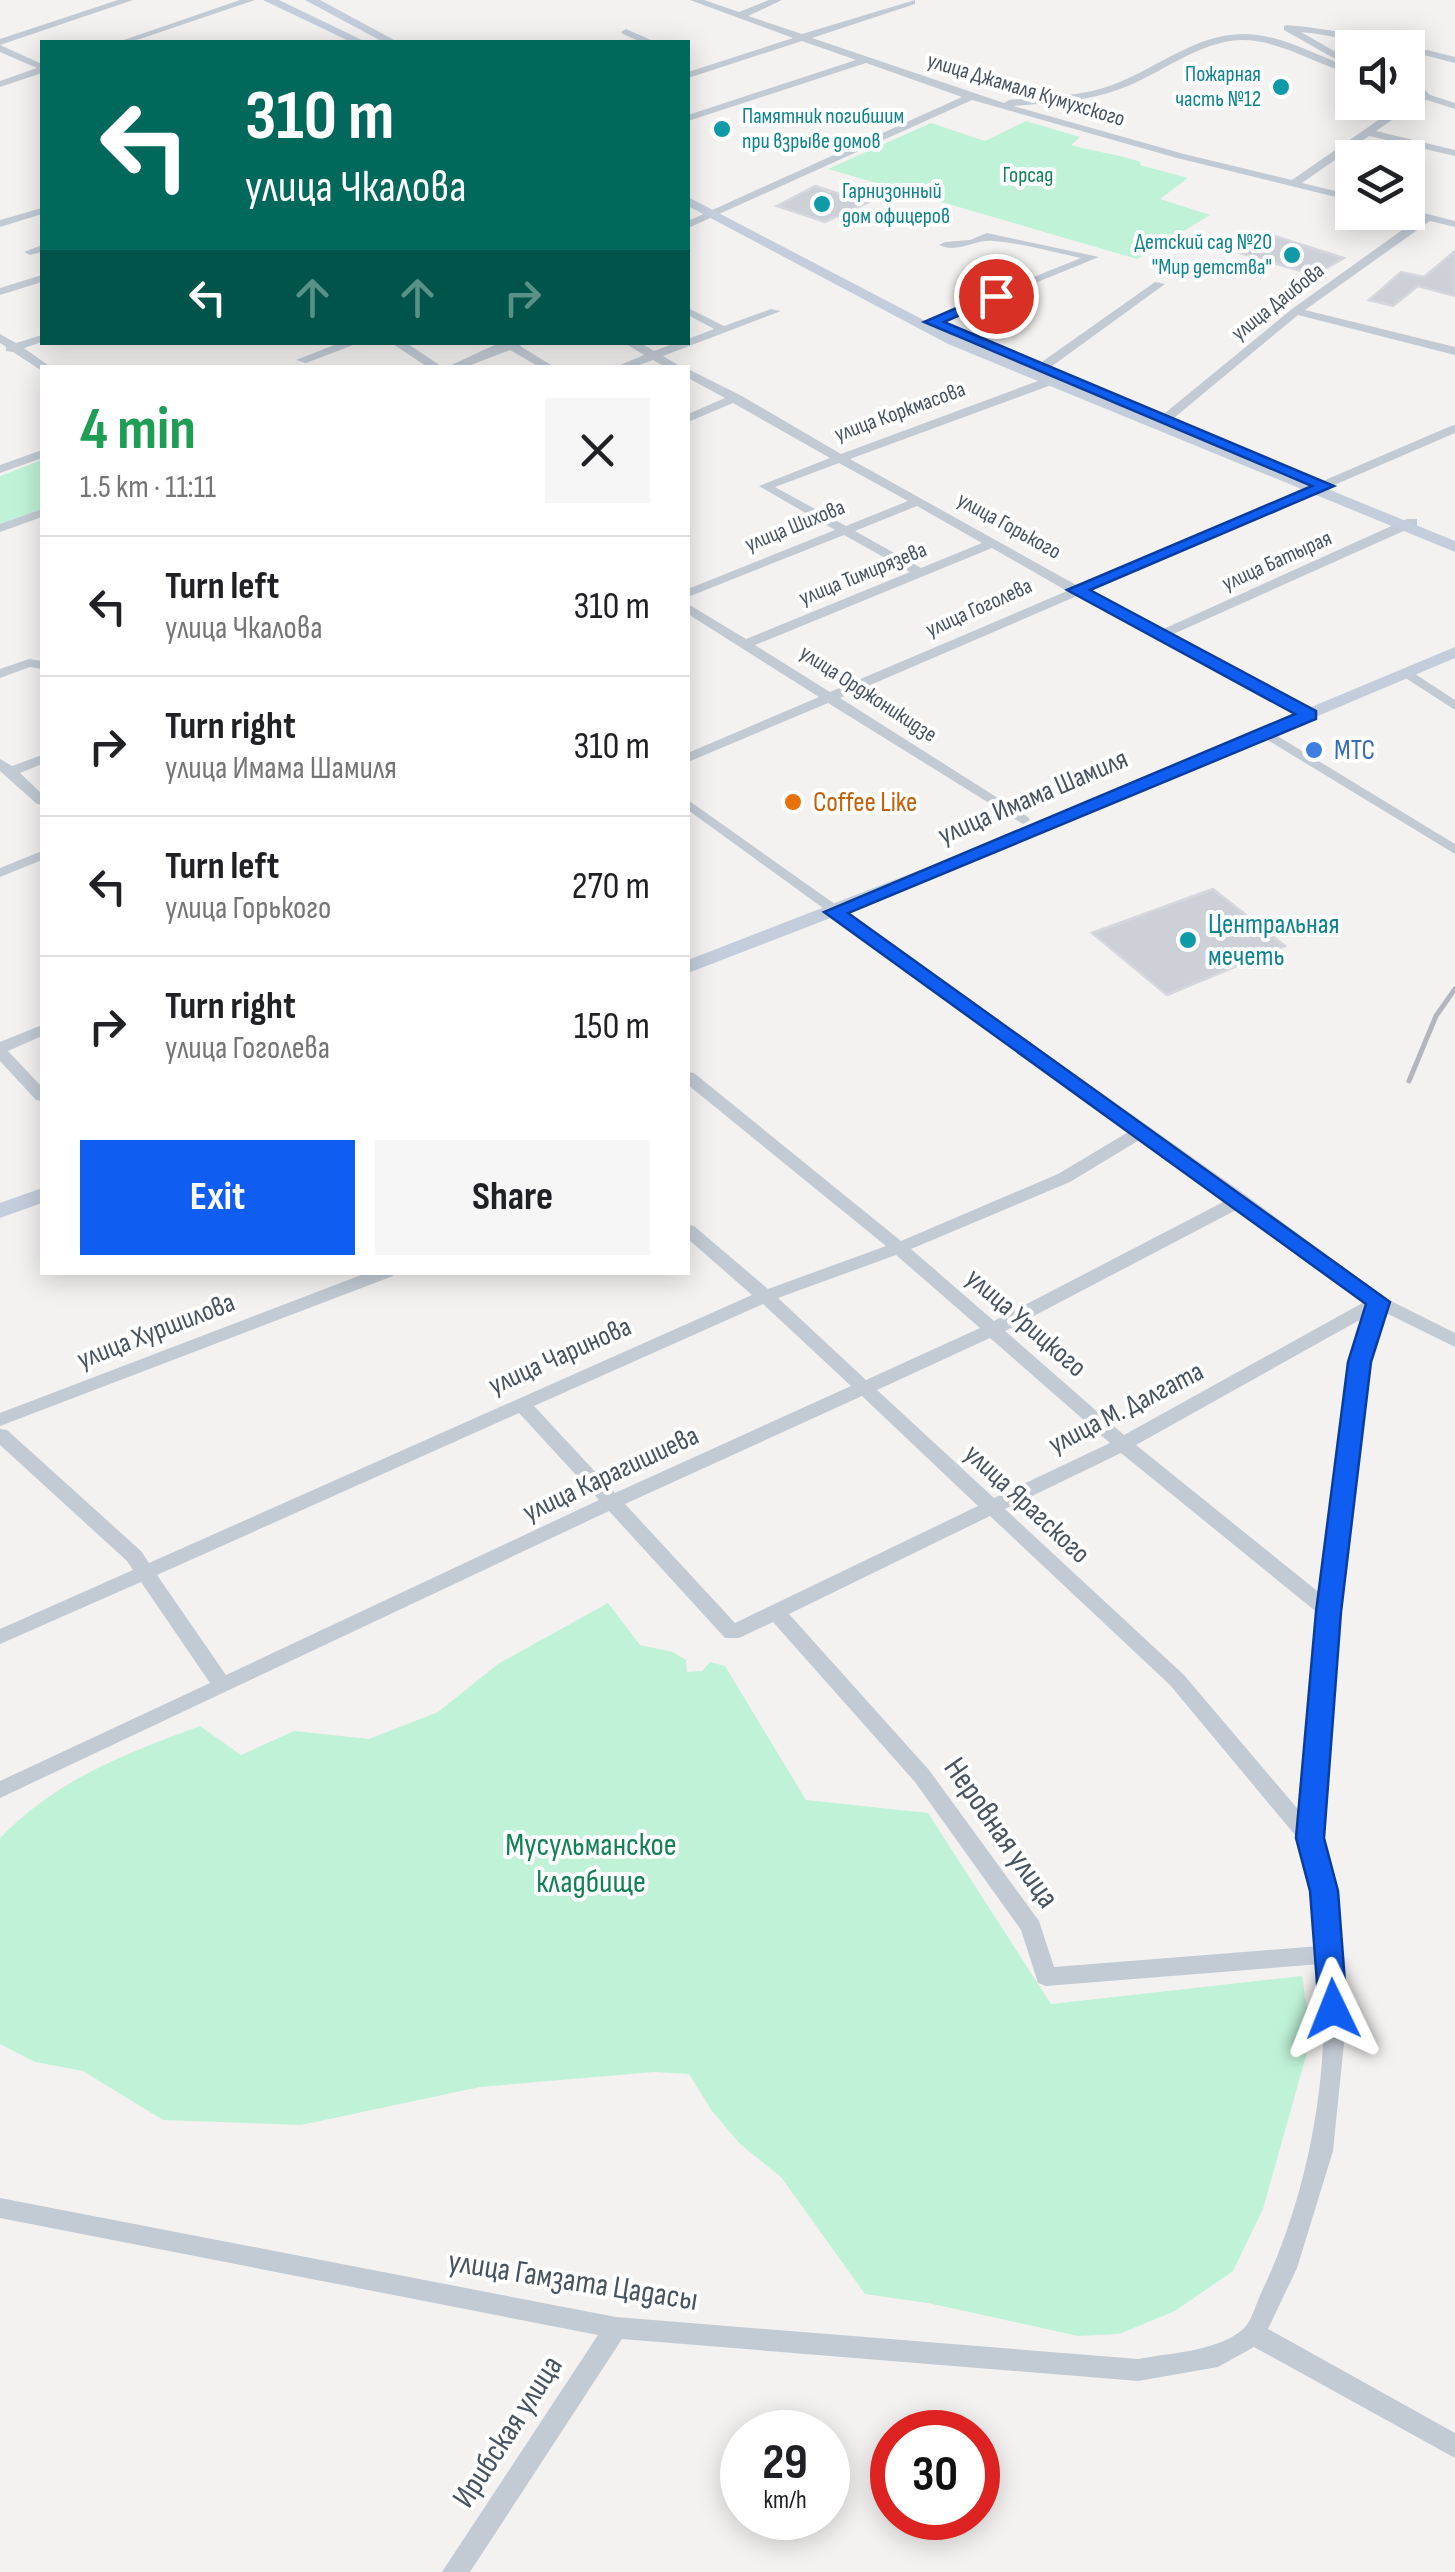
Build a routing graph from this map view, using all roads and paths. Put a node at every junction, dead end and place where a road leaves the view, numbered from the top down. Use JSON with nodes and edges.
{"nodes":[{"id":1,"x":128,"y":0,"type":"edge"},
{"id":2,"x":250,"y":0,"type":"edge"},
{"id":3,"x":270,"y":0,"type":"edge"},
{"id":4,"x":311,"y":0,"type":"edge"},
{"id":5,"x":695,"y":0,"type":"edge"},
{"id":6,"x":777,"y":0,"type":"edge"},
{"id":7,"x":912,"y":2,"type":"edge"},
{"id":8,"x":739,"y":16,"type":"junction"},
{"id":9,"x":626,"y":32,"type":"dead end"},
{"id":10,"x":1335,"y":32,"type":"edge"},
{"id":11,"x":795,"y":38,"type":"junction"},
{"id":12,"x":130,"y":40,"type":"edge"},
{"id":13,"x":356,"y":40,"type":"edge"},
{"id":14,"x":388,"y":40,"type":"edge"},
{"id":15,"x":644,"y":40,"type":"edge"},
{"id":16,"x":0,"y":45,"type":"edge"},
{"id":17,"x":1425,"y":53,"type":"edge"},
{"id":18,"x":1335,"y":58,"type":"edge"},
{"id":19,"x":690,"y":60,"type":"edge"},
{"id":20,"x":863,"y":60,"type":"junction"},
{"id":21,"x":1455,"y":60,"type":"edge"},
{"id":22,"x":1335,"y":63,"type":"edge"},
{"id":23,"x":705,"y":66,"type":"junction"},
{"id":24,"x":40,"y":67,"type":"edge"},
{"id":25,"x":40,"y":69,"type":"edge"},
{"id":26,"x":690,"y":74,"type":"edge"},
{"id":27,"x":0,"y":84,"type":"edge"},
{"id":28,"x":971,"y":98,"type":"junction"},
{"id":29,"x":1426,"y":98,"type":"joint"},
{"id":30,"x":993,"y":104,"type":"junction"},
{"id":31,"x":1455,"y":106,"type":"edge"},
{"id":32,"x":690,"y":117,"type":"edge"},
{"id":33,"x":1367,"y":132,"type":"junction"},
{"id":34,"x":1455,"y":153,"type":"edge"},
{"id":35,"x":1293,"y":184,"type":"junction"},
{"id":36,"x":1335,"y":194,"type":"edge"},
{"id":37,"x":690,"y":199,"type":"edge"},
{"id":38,"x":40,"y":211,"type":"edge"},
{"id":39,"x":718,"y":214,"type":"junction"},
{"id":40,"x":1425,"y":216,"type":"edge"},
{"id":41,"x":1428,"y":217,"type":"junction"},
{"id":42,"x":690,"y":223,"type":"edge"},
{"id":43,"x":0,"y":224,"type":"edge"},
{"id":44,"x":1455,"y":224,"type":"edge"},
{"id":45,"x":945,"y":245,"type":"dead end"},
{"id":46,"x":40,"y":279,"type":"edge"},
{"id":47,"x":1160,"y":284,"type":"dead end"},
{"id":48,"x":0,"y":292,"type":"edge"},
{"id":49,"x":775,"y":311,"type":"dead end"},
{"id":50,"x":1296,"y":311,"type":"junction"},
{"id":51,"x":690,"y":312,"type":"edge"},
{"id":52,"x":927,"y":323,"type":"junction"},
{"id":53,"x":724,"y":330,"type":"junction"},
{"id":54,"x":0,"y":338,"type":"edge"},
{"id":55,"x":40,"y":339,"type":"edge"},
{"id":56,"x":690,"y":342,"type":"edge"},
{"id":57,"x":346,"y":345,"type":"edge"},
{"id":58,"x":401,"y":345,"type":"edge"},
{"id":59,"x":507,"y":345,"type":"edge"},
{"id":60,"x":515,"y":345,"type":"edge"},
{"id":61,"x":634,"y":345,"type":"edge"},
{"id":62,"x":681,"y":345,"type":"edge"},
{"id":63,"x":15,"y":347,"type":"junction"},
{"id":64,"x":1455,"y":351,"type":"edge"},
{"id":65,"x":0,"y":352,"type":"edge"},
{"id":66,"x":652,"y":355,"type":"junction"},
{"id":67,"x":302,"y":360,"type":"dead end"},
{"id":68,"x":42,"y":365,"type":"edge"},
{"id":69,"x":433,"y":365,"type":"edge"},
{"id":70,"x":458,"y":365,"type":"edge"},
{"id":71,"x":545,"y":365,"type":"edge"},
{"id":72,"x":626,"y":365,"type":"edge"},
{"id":73,"x":670,"y":365,"type":"edge"},
{"id":74,"x":690,"y":374,"type":"edge"},
{"id":75,"x":1041,"y":375,"type":"junction"},
{"id":76,"x":736,"y":398,"type":"junction"},
{"id":77,"x":690,"y":417,"type":"edge"},
{"id":78,"x":1161,"y":422,"type":"junction"},
{"id":79,"x":1455,"y":428,"type":"edge"},
{"id":80,"x":40,"y":455,"type":"edge"},
{"id":81,"x":840,"y":457,"type":"junction"},
{"id":82,"x":0,"y":469,"type":"edge"},
{"id":83,"x":1322,"y":488,"type":"junction"},
{"id":84,"x":919,"y":501,"type":"junction"},
{"id":85,"x":40,"y":514,"type":"edge"},
{"id":86,"x":1407,"y":524,"type":"junction"},
{"id":87,"x":0,"y":528,"type":"edge"},
{"id":88,"x":844,"y":530,"type":"junction"},
{"id":89,"x":1455,"y":539,"type":"edge"},
{"id":90,"x":993,"y":543,"type":"junction"},
{"id":91,"x":1455,"y":547,"type":"edge"},
{"id":92,"x":919,"y":572,"type":"junction"},
{"id":93,"x":1076,"y":590,"type":"junction"},
{"id":94,"x":690,"y":592,"type":"edge"},
{"id":95,"x":690,"y":609,"type":"edge"},
{"id":96,"x":1158,"y":636,"type":"junction"},
{"id":97,"x":1455,"y":641,"type":"edge"},
{"id":98,"x":748,"y":643,"type":"junction"},
{"id":99,"x":1455,"y":652,"type":"edge"},
{"id":100,"x":40,"y":664,"type":"edge"},
{"id":101,"x":0,"y":674,"type":"edge"},
{"id":102,"x":1409,"y":674,"type":"junction"},
{"id":103,"x":832,"y":698,"type":"junction"},
{"id":104,"x":1455,"y":706,"type":"edge"},
{"id":105,"x":1303,"y":712,"type":"junction"},
{"id":106,"x":1266,"y":733,"type":"junction"},
{"id":107,"x":690,"y":757,"type":"edge"},
{"id":108,"x":40,"y":760,"type":"edge"},
{"id":109,"x":5,"y":767,"type":"edge"},
{"id":110,"x":40,"y":800,"type":"edge"},
{"id":111,"x":690,"y":805,"type":"edge"},
{"id":112,"x":1022,"y":820,"type":"junction"},
{"id":113,"x":1455,"y":850,"type":"edge"},
{"id":114,"x":40,"y":856,"type":"edge"},
{"id":115,"x":0,"y":873,"type":"edge"},
{"id":116,"x":828,"y":907,"type":"junction"},
{"id":117,"x":690,"y":951,"type":"edge"},
{"id":118,"x":690,"y":966,"type":"edge"},
{"id":119,"x":40,"y":1031,"type":"edge"},
{"id":120,"x":0,"y":1050,"type":"edge"},
{"id":121,"x":690,"y":1080,"type":"edge"},
{"id":122,"x":40,"y":1094,"type":"edge"},
{"id":123,"x":1142,"y":1131,"type":"junction"},
{"id":124,"x":40,"y":1196,"type":"edge"},
{"id":125,"x":1241,"y":1200,"type":"junction"},
{"id":126,"x":40,"y":1207,"type":"edge"},
{"id":127,"x":0,"y":1211,"type":"edge"},
{"id":128,"x":0,"y":1222,"type":"edge"},
{"id":129,"x":690,"y":1232,"type":"edge"},
{"id":130,"x":899,"y":1248,"type":"junction"},
{"id":131,"x":379,"y":1275,"type":"edge"},
{"id":132,"x":765,"y":1296,"type":"junction"},
{"id":133,"x":1378,"y":1302,"type":"junction"},
{"id":134,"x":992,"y":1330,"type":"junction"},
{"id":135,"x":1455,"y":1341,"type":"edge"},
{"id":136,"x":863,"y":1389,"type":"junction"},
{"id":137,"x":521,"y":1403,"type":"junction"},
{"id":138,"x":0,"y":1420,"type":"edge"},
{"id":139,"x":0,"y":1435,"type":"edge"},
{"id":140,"x":1123,"y":1444,"type":"junction"},
{"id":141,"x":612,"y":1502,"type":"junction"},
{"id":142,"x":988,"y":1507,"type":"junction"},
{"id":143,"x":144,"y":1571,"type":"junction"},
{"id":144,"x":778,"y":1612,"type":"junction"},
{"id":145,"x":1328,"y":1612,"type":"junction"},
{"id":146,"x":0,"y":1637,"type":"edge"},
{"id":147,"x":222,"y":1685,"type":"junction"},
{"id":148,"x":0,"y":1789,"type":"edge"},
{"id":149,"x":1310,"y":1838,"type":"junction"},
{"id":150,"x":1330,"y":1954,"type":"junction"},
{"id":151,"x":0,"y":2208,"type":"edge"},
{"id":152,"x":616,"y":2328,"type":"junction"},
{"id":153,"x":1254,"y":2334,"type":"junction"},
{"id":154,"x":1455,"y":2446,"type":"edge"},
{"id":155,"x":455,"y":2572,"type":"edge"}],
"edges":[{"from":1,"to":16,"type":"street"},
{"from":2,"to":12,"type":"street"},
{"from":3,"to":13,"type":"main road"},
{"from":4,"to":14,"type":"main road"},
{"from":5,"to":8,"type":"street","name":"улица Джамаля Кумухского"},
{"from":6,"to":8,"type":"street"},
{"from":7,"to":11,"type":"street"},
{"from":8,"to":11,"type":"street","name":"улица Джамаля Кумухского"},
{"from":9,"to":15,"type":"street"},
{"from":10,"to":18,"type":"street"},
{"from":11,"to":20,"type":"street","name":"улица Джамаля Кумухского"},
{"from":11,"to":23,"type":"street"},
{"from":16,"to":24,"type":"street"},
{"from":17,"to":21,"type":"street"},
{"from":19,"to":23,"type":"street"},
{"from":20,"to":28,"type":"street","name":"улица Джамаля Кумухского"},
{"from":20,"to":32,"type":"street"},
{"from":22,"to":30,"type":"street"},
{"from":23,"to":26,"type":"street"},
{"from":25,"to":27,"type":"street"},
{"from":28,"to":30,"type":"street","name":"улица Джамаля Кумухского"},
{"from":28,"to":39,"type":"street"},
{"from":29,"to":31,"type":"street"},
{"from":29,"to":33,"type":"street"},
{"from":30,"to":35,"type":"street","name":"улица Джамаля Кумухского"},
{"from":33,"to":34,"type":"street"},
{"from":33,"to":35,"type":"street"},
{"from":35,"to":36,"type":"street","name":"улица Джамаля Кумухского"},
{"from":37,"to":39,"type":"main road"},
{"from":38,"to":43,"type":"street"},
{"from":39,"to":42,"type":"street"},
{"from":39,"to":52,"type":"main road"},
{"from":40,"to":41,"type":"street"},
{"from":41,"to":44,"type":"street"},
{"from":41,"to":50,"type":"street","name":"улица Даибова"},
{"from":45,"to":52,"type":"street"},
{"from":46,"to":48,"type":"street"},
{"from":47,"to":75,"type":"street","name":"улица Коркмасова"},
{"from":49,"to":53,"type":"street"},
{"from":50,"to":64,"type":"street"},
{"from":50,"to":78,"type":"street","name":"улица Даибова"},
{"from":51,"to":53,"type":"street"},
{"from":52,"to":75,"type":"main road"},
{"from":53,"to":56,"type":"street"},
{"from":54,"to":63,"type":"street"},
{"from":55,"to":63,"type":"street"},
{"from":57,"to":67,"type":"street"},
{"from":58,"to":69,"type":"street"},
{"from":59,"to":70,"type":"street"},
{"from":60,"to":71,"type":"street"},
{"from":61,"to":66,"type":"street"},
{"from":62,"to":66,"type":"street"},
{"from":63,"to":65,"type":"street"},
{"from":63,"to":68,"type":"street"},
{"from":66,"to":72,"type":"street"},
{"from":66,"to":73,"type":"street"},
{"from":74,"to":76,"type":"street","name":"улица Горького"},
{"from":75,"to":78,"type":"main road"},
{"from":75,"to":81,"type":"street","name":"улица Коркмасова"},
{"from":76,"to":77,"type":"street"},
{"from":76,"to":81,"type":"street","name":"улица Горького"},
{"from":78,"to":83,"type":"main road"},
{"from":79,"to":83,"type":"street","name":"улица Гоголева"},
{"from":80,"to":82,"type":"street"},
{"from":81,"to":84,"type":"street","name":"улица Горького"},
{"from":81,"to":88,"type":"street","name":"улица Коркмасова"},
{"from":83,"to":86,"type":"main road"},
{"from":83,"to":93,"type":"street","name":"улица Гоголева"},
{"from":84,"to":88,"type":"street","name":"улица Шихова"},
{"from":84,"to":90,"type":"street","name":"улица Горького"},
{"from":85,"to":87,"type":"street"},
{"from":86,"to":89,"type":"main road"},
{"from":86,"to":91,"type":"main road"},
{"from":86,"to":96,"type":"street","name":"улица Батырая"},
{"from":88,"to":92,"type":"street"},
{"from":88,"to":94,"type":"street","name":"улица Шихова"},
{"from":90,"to":92,"type":"street","name":"улица Тимирязева"},
{"from":90,"to":93,"type":"street","name":"улица Горького"},
{"from":92,"to":98,"type":"street","name":"улица Тимирязева"},
{"from":93,"to":96,"type":"street","name":"улица Горького"},
{"from":93,"to":103,"type":"street","name":"улица Гоголева"},
{"from":95,"to":98,"type":"street","name":"улица Орджоникидзе"},
{"from":96,"to":105,"type":"street","name":"улица Горького"},
{"from":97,"to":105,"type":"main road","name":"улица Имама Шамиля"},
{"from":98,"to":103,"type":"street","name":"улица Орджоникидзе"},
{"from":99,"to":102,"type":"main road","name":"улица Имама Шамиля"},
{"from":100,"to":101,"type":"street"},
{"from":102,"to":104,"type":"street"},
{"from":102,"to":105,"type":"main road","name":"улица Имама Шамиля"},
{"from":103,"to":107,"type":"street","name":"улица Гоголева"},
{"from":103,"to":112,"type":"street","name":"улица Орджоникидзе"},
{"from":105,"to":106,"type":"main road","name":"улица Имама Шамиля"},
{"from":105,"to":112,"type":"main road","name":"улица Имама Шамиля"},
{"from":106,"to":113,"type":"street"},
{"from":106,"to":116,"type":"main road","name":"улица Имама Шамиля"},
{"from":108,"to":109,"type":"street"},
{"from":109,"to":110,"type":"street"},
{"from":111,"to":116,"type":"street"},
{"from":112,"to":116,"type":"main road","name":"улица Имама Шамиля"},
{"from":114,"to":115,"type":"street"},
{"from":116,"to":117,"type":"main road","name":"улица Имама Шамиля"},
{"from":116,"to":118,"type":"main road","name":"улица Имама Шамиля"},
{"from":116,"to":123,"type":"street"},
{"from":119,"to":120,"type":"street"},
{"from":120,"to":122,"type":"street"},
{"from":121,"to":130,"type":"street","name":"улица Урицкого"},
{"from":123,"to":125,"type":"street"},
{"from":123,"to":130,"type":"street","name":"улица Чаринова"},
{"from":124,"to":127,"type":"main road"},
{"from":125,"to":133,"type":"street"},
{"from":125,"to":134,"type":"street","name":"улица Карагишиева"},
{"from":126,"to":128,"type":"main road"},
{"from":129,"to":132,"type":"street","name":"улица Ярагского"},
{"from":130,"to":132,"type":"street","name":"улица Чаринова"},
{"from":130,"to":134,"type":"street","name":"улица Урицкого"},
{"from":131,"to":138,"type":"street","name":"улица Хуршилова"},
{"from":132,"to":136,"type":"street","name":"улица Ярагского"},
{"from":132,"to":137,"type":"street","name":"улица Чаринова"},
{"from":133,"to":135,"type":"street"},
{"from":133,"to":140,"type":"street","name":"улица М. Далгата"},
{"from":133,"to":145,"type":"street"},
{"from":134,"to":136,"type":"street","name":"улица Карагишиева"},
{"from":134,"to":140,"type":"street","name":"улица Урицкого"},
{"from":136,"to":141,"type":"street","name":"улица Карагишиева"},
{"from":136,"to":142,"type":"street","name":"улица Ярагского"},
{"from":137,"to":141,"type":"street"},
{"from":137,"to":143,"type":"street","name":"улица Чаринова"},
{"from":139,"to":143,"type":"street"},
{"from":140,"to":142,"type":"street","name":"улица М. Далгата"},
{"from":140,"to":145,"type":"street","name":"улица Урицкого"},
{"from":141,"to":144,"type":"street","name":"улица М. Далгата"},
{"from":141,"to":147,"type":"street","name":"улица Карагишиева"},
{"from":142,"to":144,"type":"street","name":"улица М. Далгата"},
{"from":142,"to":149,"type":"street","name":"улица Ярагского"},
{"from":143,"to":146,"type":"street","name":"улица Чаринова"},
{"from":143,"to":147,"type":"street"},
{"from":144,"to":150,"type":"street","name":"Неровная улица"},
{"from":145,"to":149,"type":"street"},
{"from":147,"to":148,"type":"street","name":"улица Карагишиева"},
{"from":149,"to":150,"type":"street"},
{"from":150,"to":153,"type":"street"},
{"from":151,"to":152,"type":"street","name":"улица Гамзата Цадасы"},
{"from":152,"to":153,"type":"street","name":"улица Гамзата Цадасы"},
{"from":152,"to":155,"type":"street","name":"Ирибская улица"},
{"from":153,"to":154,"type":"street"}]}
